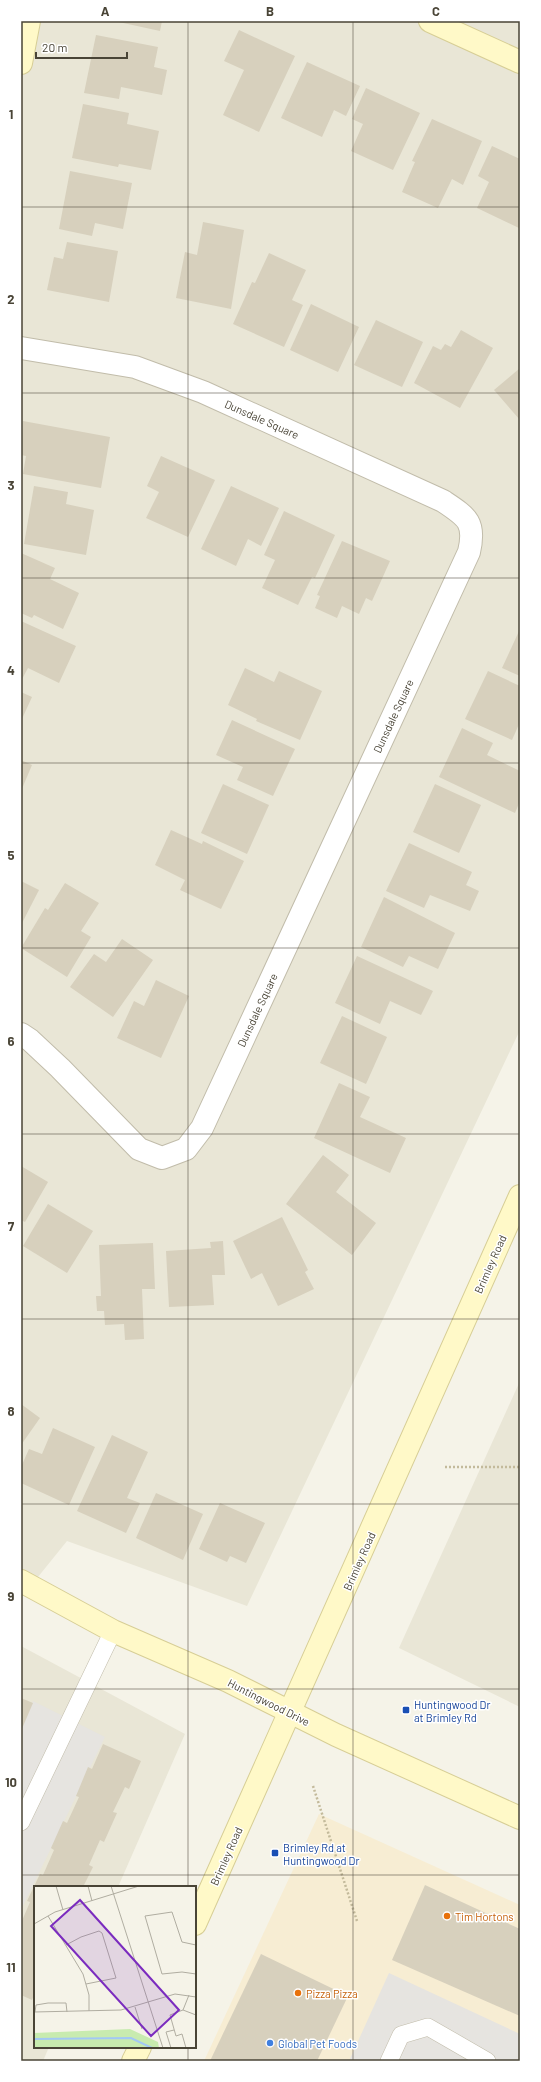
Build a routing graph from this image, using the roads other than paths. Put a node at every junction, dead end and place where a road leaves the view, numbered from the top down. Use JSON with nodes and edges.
{"nodes":[{"id":1,"x":29,"y":21,"type":"edge"},
{"id":2,"x":430,"y":21,"type":"edge"},
{"id":3,"x":520,"y":62,"type":"edge"},
{"id":4,"x":21,"y":63,"type":"edge"},
{"id":5,"x":21,"y":348,"type":"edge"},
{"id":6,"x":21,"y":1034,"type":"edge"},
{"id":7,"x":520,"y":1196,"type":"edge"},
{"id":8,"x":21,"y":1581,"type":"edge"},
{"id":9,"x":113,"y":1631,"type":"junction"},
{"id":10,"x":290,"y":1713,"type":"junction"},
{"id":11,"x":520,"y":1818,"type":"edge"},
{"id":12,"x":21,"y":1822,"type":"edge"},
{"id":13,"x":196,"y":1922,"type":"edge"},
{"id":14,"x":140,"y":2048,"type":"edge"},
{"id":15,"x":134,"y":2061,"type":"edge"},
{"id":16,"x":388,"y":2061,"type":"edge"},
{"id":17,"x":487,"y":2061,"type":"edge"}],
"edges":[{"from":1,"to":4,"type":"main road"},
{"from":2,"to":3,"type":"main road"},
{"from":5,"to":6,"type":"street","name":"Dunsdale Square"},
{"from":7,"to":10,"type":"main road","name":"Brimley Road"},
{"from":8,"to":9,"type":"main road","name":"Huntingwood Drive"},
{"from":9,"to":10,"type":"main road","name":"Huntingwood Drive"},
{"from":9,"to":12,"type":"lane"},
{"from":10,"to":11,"type":"main road","name":"Huntingwood Drive"},
{"from":10,"to":13,"type":"main road","name":"Brimley Road"},
{"from":14,"to":15,"type":"main road"},
{"from":16,"to":17,"type":"lane"}]}
